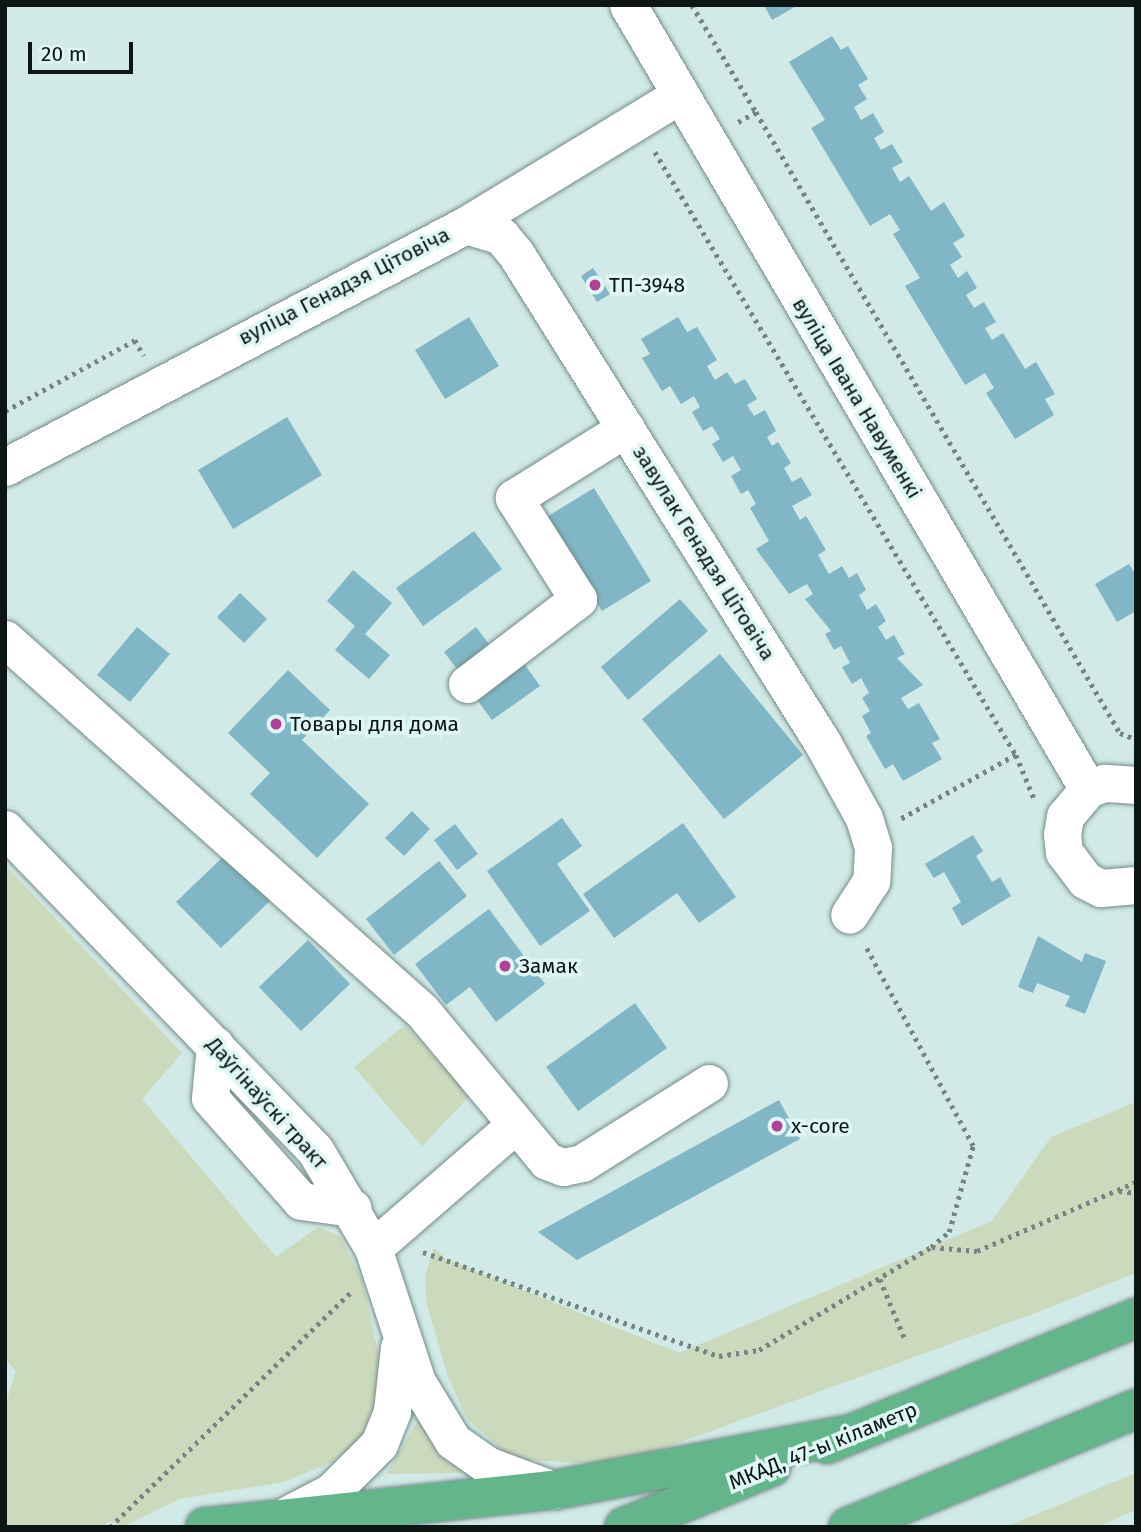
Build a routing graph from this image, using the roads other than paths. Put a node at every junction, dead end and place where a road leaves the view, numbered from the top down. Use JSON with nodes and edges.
{"nodes":[{"id":1,"x":628,"y":5,"type":"edge"},
{"id":2,"x":678,"y":96,"type":"junction"},
{"id":3,"x":466,"y":225,"type":"junction"},
{"id":4,"x":626,"y":428,"type":"junction"},
{"id":5,"x":5,"y":467,"type":"edge"},
{"id":6,"x":5,"y":639,"type":"edge"},
{"id":7,"x":467,"y":684,"type":"dead end"},
{"id":8,"x":1136,"y":785,"type":"edge"},
{"id":9,"x":1088,"y":789,"type":"junction"},
{"id":10,"x":5,"y":829,"type":"edge"},
{"id":11,"x":1136,"y":886,"type":"edge"},
{"id":12,"x":849,"y":915,"type":"road end"},
{"id":13,"x":709,"y":1083,"type":"dead end"},
{"id":14,"x":516,"y":1124,"type":"junction"},
{"id":15,"x":385,"y":1238,"type":"junction"},
{"id":16,"x":1136,"y":1318,"type":"edge"},
{"id":17,"x":399,"y":1324,"type":"junction"},
{"id":18,"x":1136,"y":1409,"type":"edge"},
{"id":19,"x":850,"y":1434,"type":"junction"},
{"id":20,"x":554,"y":1490,"type":"junction"},
{"id":21,"x":289,"y":1514,"type":"junction"},
{"id":22,"x":205,"y":1527,"type":"edge"},
{"id":23,"x":624,"y":1527,"type":"edge"},
{"id":24,"x":848,"y":1527,"type":"edge"}],
"edges":[{"from":1,"to":2,"type":"street","name":"вуліца Івана Навуменкі"},
{"from":2,"to":3,"type":"street","name":"вуліца Генадзя Цітовіча"},
{"from":2,"to":9,"type":"street","name":"вуліца Івана Навуменкі"},
{"from":3,"to":4,"type":"street","name":"завулак Генадзя Цітовіча"},
{"from":3,"to":5,"type":"street","name":"вуліца Генадзя Цітовіча"},
{"from":4,"to":7,"type":"street"},
{"from":4,"to":12,"type":"street","name":"завулак Генадзя Цітовіча"},
{"from":6,"to":14,"type":"street"},
{"from":8,"to":9,"type":"street"},
{"from":9,"to":11,"type":"street"},
{"from":10,"to":15,"type":"street","name":"Даўгінаўскі тракт"},
{"from":13,"to":14,"type":"street"},
{"from":14,"to":15,"type":"street"},
{"from":15,"to":17,"type":"street","name":"Даўгінаўскі тракт"},
{"from":16,"to":19,"type":"highway","name":"МКАД, 47-ы кіламетр"},
{"from":17,"to":20,"type":"street","name":"Даўгінаўскі тракт"},
{"from":17,"to":21,"type":"street"},
{"from":18,"to":24,"type":"highway"},
{"from":19,"to":20,"type":"highway"},
{"from":19,"to":23,"type":"highway","name":"МКАД, 47-ы кіламетр"},
{"from":20,"to":21,"type":"highway"},
{"from":21,"to":22,"type":"highway"}]}
